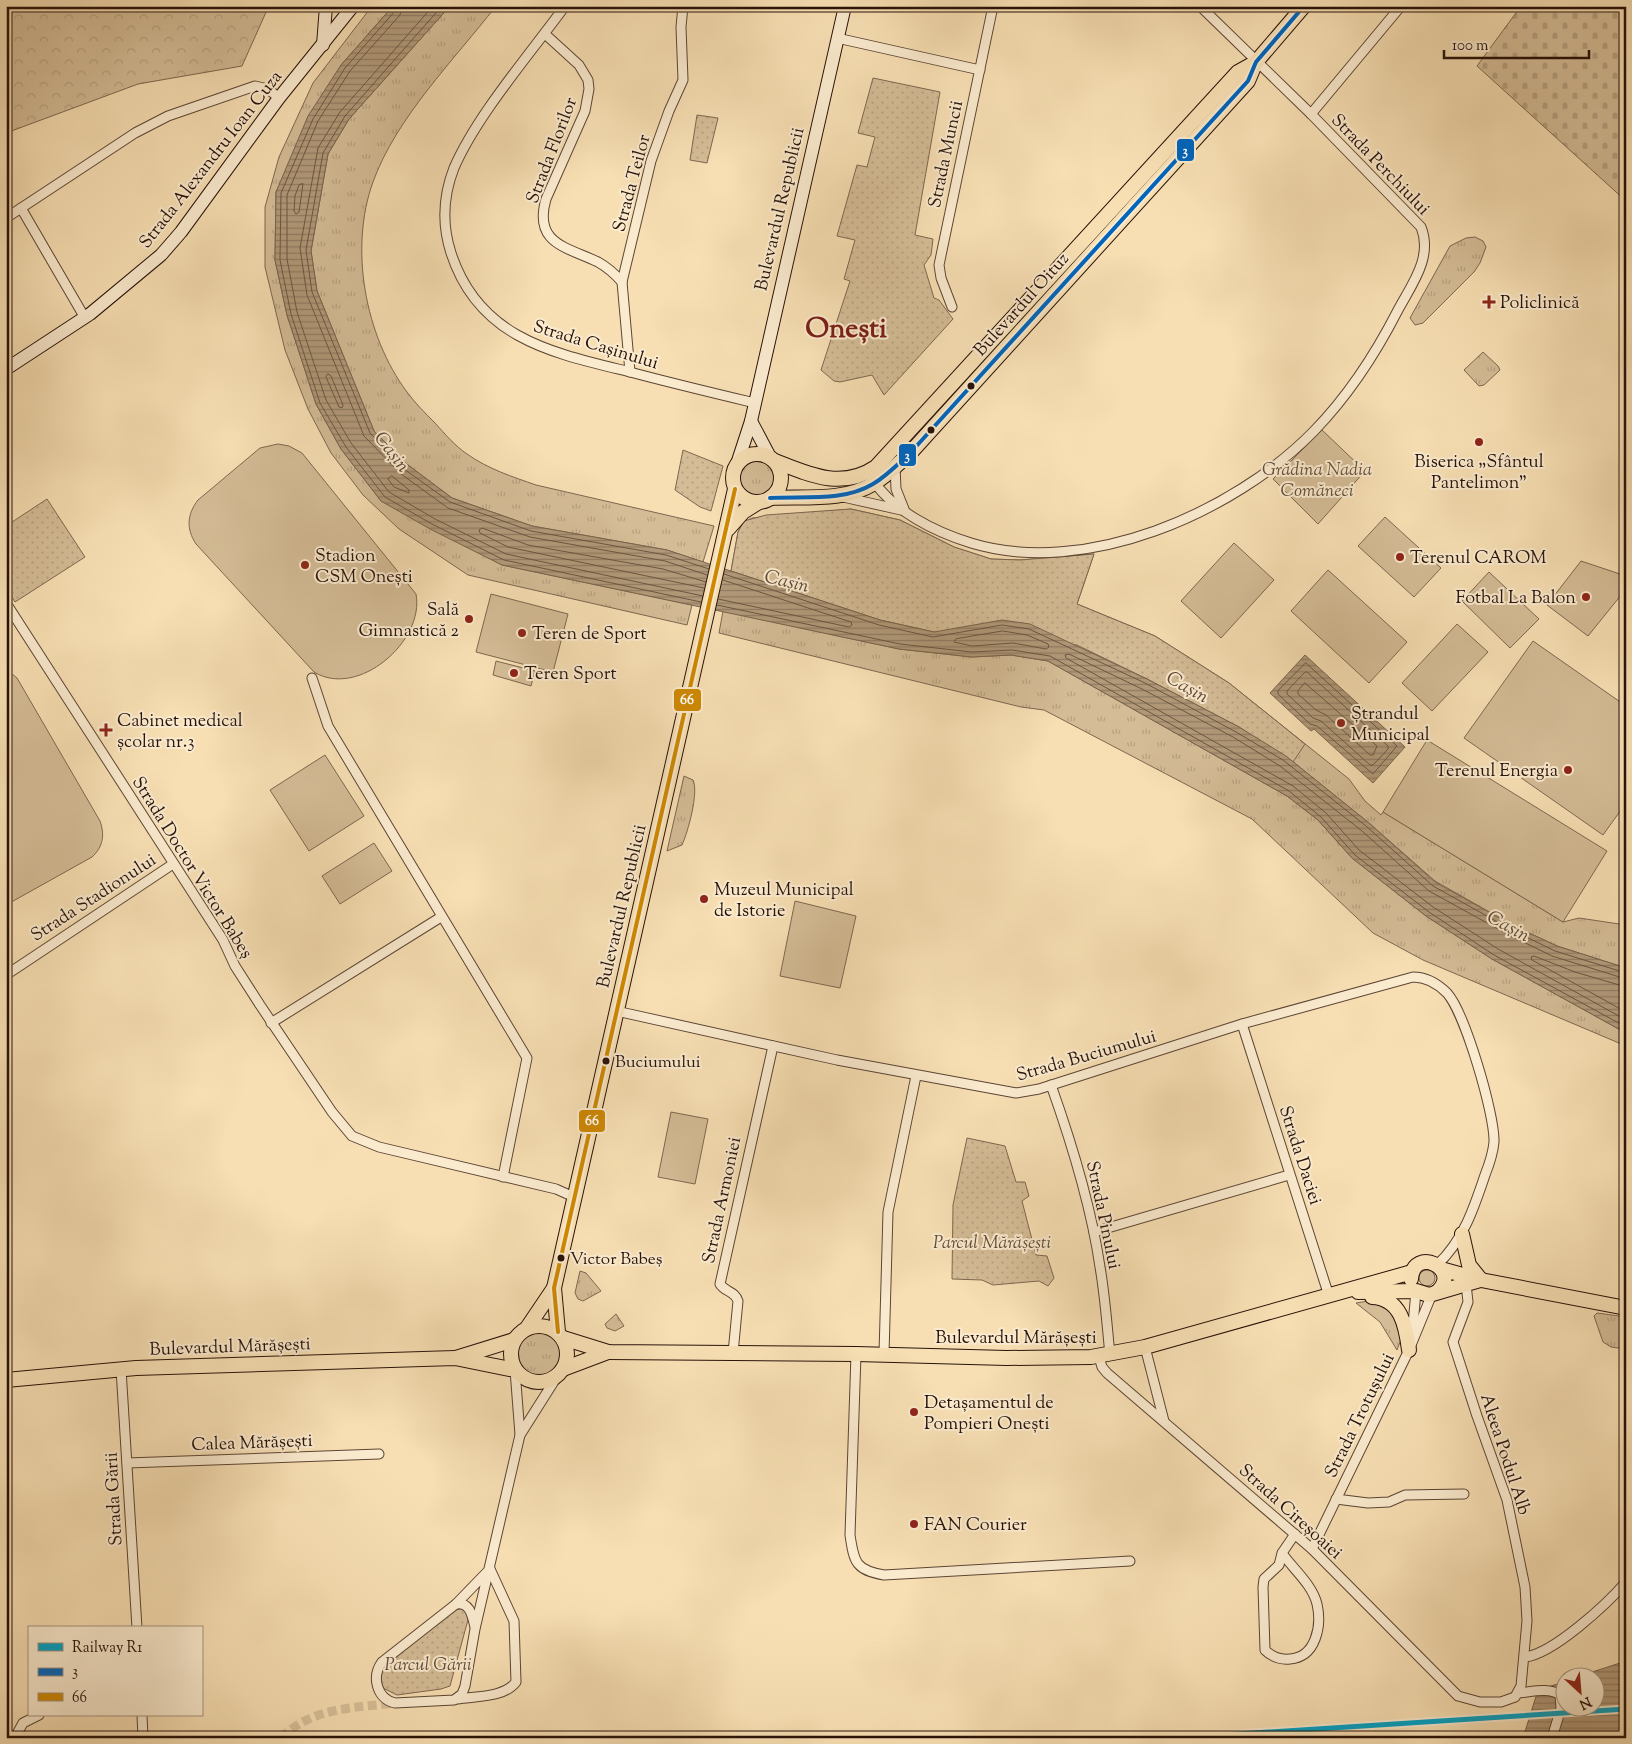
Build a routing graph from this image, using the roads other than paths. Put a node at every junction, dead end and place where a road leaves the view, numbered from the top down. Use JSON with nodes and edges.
{"nodes":[{"id":1,"x":326,"y":6,"type":"edge"},
{"id":2,"x":353,"y":6,"type":"edge"},
{"id":3,"x":565,"y":6,"type":"edge"},
{"id":4,"x":683,"y":6,"type":"edge"},
{"id":5,"x":845,"y":6,"type":"edge"},
{"id":6,"x":993,"y":6,"type":"edge"},
{"id":7,"x":1200,"y":6,"type":"edge"},
{"id":8,"x":1304,"y":6,"type":"edge"},
{"id":9,"x":1401,"y":6,"type":"edge"},
{"id":10,"x":545,"y":34,"type":"junction"},
{"id":11,"x":837,"y":38,"type":"junction"},
{"id":12,"x":323,"y":45,"type":"junction"},
{"id":13,"x":1256,"y":62,"type":"junction"},
{"id":14,"x":980,"y":70,"type":"junction"},
{"id":15,"x":279,"y":98,"type":"junction"},
{"id":16,"x":1311,"y":114,"type":"junction"},
{"id":17,"x":21,"y":208,"type":"junction"},
{"id":18,"x":6,"y":218,"type":"edge"},
{"id":19,"x":622,"y":282,"type":"junction"},
{"id":20,"x":1032,"y":297,"type":"junction"},
{"id":21,"x":952,"y":306,"type":"dead end"},
{"id":22,"x":1043,"y":308,"type":"junction"},
{"id":23,"x":85,"y":318,"type":"junction"},
{"id":24,"x":6,"y":369,"type":"edge"},
{"id":25,"x":630,"y":372,"type":"junction"},
{"id":26,"x":755,"y":403,"type":"junction"},
{"id":27,"x":751,"y":421,"type":"junction"},
{"id":28,"x":902,"y":440,"type":"junction"},
{"id":29,"x":912,"y":451,"type":"junction"},
{"id":30,"x":772,"y":459,"type":"junction"},
{"id":31,"x":737,"y":464,"type":"junction"},
{"id":32,"x":895,"y":467,"type":"junction"},
{"id":33,"x":871,"y":478,"type":"junction"},
{"id":34,"x":735,"y":489,"type":"junction"},
{"id":35,"x":833,"y":496,"type":"junction"},
{"id":36,"x":764,"y":500,"type":"junction"},
{"id":37,"x":906,"y":512,"type":"junction"},
{"id":38,"x":726,"y":532,"type":"junction"},
{"id":39,"x":6,"y":603,"type":"edge"},
{"id":40,"x":312,"y":678,"type":"dead end"},
{"id":41,"x":173,"y":864,"type":"junction"},
{"id":42,"x":441,"y":917,"type":"junction"},
{"id":43,"x":6,"y":975,"type":"edge"},
{"id":44,"x":616,"y":1011,"type":"junction"},
{"id":45,"x":271,"y":1023,"type":"junction"},
{"id":46,"x":1242,"y":1024,"type":"junction"},
{"id":47,"x":773,"y":1046,"type":"junction"},
{"id":48,"x":916,"y":1076,"type":"junction"},
{"id":49,"x":1050,"y":1085,"type":"junction"},
{"id":50,"x":1289,"y":1175,"type":"junction"},
{"id":51,"x":503,"y":1177,"type":"junction"},
{"id":52,"x":574,"y":1197,"type":"junction"},
{"id":53,"x":1094,"y":1232,"type":"junction"},
{"id":54,"x":1462,"y":1234,"type":"junction"},
{"id":55,"x":1439,"y":1267,"type":"junction"},
{"id":56,"x":1412,"y":1272,"type":"junction"},
{"id":57,"x":1481,"y":1280,"type":"junction"},
{"id":58,"x":1466,"y":1284,"type":"junction"},
{"id":59,"x":554,"y":1288,"type":"junction"},
{"id":60,"x":1416,"y":1291,"type":"junction"},
{"id":61,"x":1345,"y":1292,"type":"junction"},
{"id":62,"x":1435,"y":1293,"type":"junction"},
{"id":63,"x":1329,"y":1296,"type":"junction"},
{"id":64,"x":1626,"y":1308,"type":"edge"},
{"id":65,"x":527,"y":1328,"type":"junction"},
{"id":66,"x":561,"y":1335,"type":"junction"},
{"id":67,"x":514,"y":1340,"type":"junction"},
{"id":68,"x":1410,"y":1344,"type":"junction"},
{"id":69,"x":1145,"y":1347,"type":"junction"},
{"id":70,"x":608,"y":1352,"type":"junction"},
{"id":71,"x":733,"y":1353,"type":"junction"},
{"id":72,"x":856,"y":1354,"type":"junction"},
{"id":73,"x":884,"y":1354,"type":"junction"},
{"id":74,"x":1104,"y":1356,"type":"junction"},
{"id":75,"x":455,"y":1358,"type":"junction"},
{"id":76,"x":121,"y":1369,"type":"junction"},
{"id":77,"x":515,"y":1370,"type":"junction"},
{"id":78,"x":561,"y":1372,"type":"junction"},
{"id":79,"x":6,"y":1380,"type":"edge"},
{"id":80,"x":1164,"y":1421,"type":"junction"},
{"id":81,"x":520,"y":1435,"type":"junction"},
{"id":82,"x":379,"y":1454,"type":"dead end"},
{"id":83,"x":127,"y":1462,"type":"junction"},
{"id":84,"x":1464,"y":1494,"type":"dead end"},
{"id":85,"x":1336,"y":1499,"type":"junction"},
{"id":86,"x":1295,"y":1534,"type":"junction"},
{"id":87,"x":1312,"y":1548,"type":"junction"},
{"id":88,"x":1282,"y":1553,"type":"junction"},
{"id":89,"x":1130,"y":1561,"type":"dead end"},
{"id":90,"x":490,"y":1569,"type":"junction"},
{"id":91,"x":1626,"y":1582,"type":"edge"},
{"id":92,"x":456,"y":1604,"type":"junction"},
{"id":93,"x":137,"y":1626,"type":"edge"},
{"id":94,"x":475,"y":1629,"type":"junction"},
{"id":95,"x":1525,"y":1657,"type":"junction"},
{"id":96,"x":1518,"y":1694,"type":"junction"},
{"id":97,"x":454,"y":1700,"type":"junction"},
{"id":98,"x":38,"y":1716,"type":"edge"},
{"id":99,"x":142,"y":1716,"type":"edge"},
{"id":100,"x":20,"y":1738,"type":"edge"},
{"id":101,"x":143,"y":1738,"type":"edge"},
{"id":102,"x":1552,"y":1738,"type":"edge"}],
"edges":[{"from":1,"to":12,"type":"main road"},
{"from":2,"to":12,"type":"main road","name":"Strada Alexandru Ioan Cuza"},
{"from":3,"to":10,"type":"street","name":"Strada Cașinului"},
{"from":4,"to":19,"type":"street","name":"Strada Teilor"},
{"from":5,"to":11,"type":"main road","name":"Bulevardul Republicii"},
{"from":6,"to":14,"type":"street","name":"Strada Muncii"},
{"from":7,"to":13,"type":"street","name":"Strada Perchiului"},
{"from":8,"to":13,"type":"main road","name":"Bulevardul Oituz"},
{"from":9,"to":16,"type":"street"},
{"from":10,"to":19,"type":"street","name":"Strada Florilor"},
{"from":10,"to":25,"type":"street","name":"Strada Cașinului"},
{"from":11,"to":14,"type":"street"},
{"from":11,"to":26,"type":"main road","name":"Bulevardul Republicii"},
{"from":12,"to":15,"type":"main road","name":"Strada Alexandru Ioan Cuza"},
{"from":13,"to":16,"type":"street","name":"Strada Perchiului"},
{"from":13,"to":20,"type":"main road","name":"Bulevardul Oituz"},
{"from":13,"to":22,"type":"main road","name":"Bulevardul Oituz"},
{"from":14,"to":21,"type":"street","name":"Strada Muncii"},
{"from":15,"to":17,"type":"street"},
{"from":15,"to":23,"type":"main road","name":"Strada Alexandru Ioan Cuza"},
{"from":16,"to":37,"type":"street","name":"Strada Perchiului"},
{"from":17,"to":18,"type":"street"},
{"from":17,"to":23,"type":"street"},
{"from":19,"to":25,"type":"street","name":"Strada Teilor"},
{"from":20,"to":22,"type":"street","name":"Bulevardul Oituz"},
{"from":20,"to":28,"type":"main road","name":"Bulevardul Oituz"},
{"from":22,"to":29,"type":"main road","name":"Bulevardul Oituz"},
{"from":23,"to":24,"type":"main road","name":"Strada Alexandru Ioan Cuza"},
{"from":25,"to":26,"type":"street","name":"Strada Cașinului"},
{"from":26,"to":27,"type":"main road","name":"Bulevardul Republicii"},
{"from":27,"to":30,"type":"main road"},
{"from":27,"to":31,"type":"main road","name":"Bulevardul Republicii"},
{"from":28,"to":29,"type":"main road"},
{"from":28,"to":33,"type":"main road","name":"Bulevardul Oituz"},
{"from":29,"to":32,"type":"main road","name":"Bulevardul Oituz"},
{"from":30,"to":31,"type":"main road"},
{"from":30,"to":33,"type":"main road","name":"Bulevardul Oituz"},
{"from":30,"to":36,"type":"main road"},
{"from":31,"to":34,"type":"main road"},
{"from":32,"to":33,"type":"main road","name":"Bulevardul Oituz"},
{"from":32,"to":37,"type":"street"},
{"from":33,"to":35,"type":"main road","name":"Bulevardul Oituz"},
{"from":33,"to":37,"type":"street","name":"Strada Perchiului"},
{"from":34,"to":36,"type":"main road"},
{"from":34,"to":38,"type":"main road","name":"Bulevardul Republicii"},
{"from":35,"to":36,"type":"main road","name":"Bulevardul Oituz"},
{"from":35,"to":37,"type":"street","name":"Strada Perchiului"},
{"from":36,"to":38,"type":"main road","name":"Bulevardul Republicii"},
{"from":38,"to":44,"type":"main road","name":"Bulevardul Republicii"},
{"from":39,"to":41,"type":"street","name":"Strada Doctor Victor Babeș"},
{"from":40,"to":42,"type":"street"},
{"from":41,"to":43,"type":"street","name":"Strada Stadionului"},
{"from":41,"to":45,"type":"street","name":"Strada Doctor Victor Babeș"},
{"from":42,"to":45,"type":"street"},
{"from":42,"to":51,"type":"street"},
{"from":44,"to":47,"type":"street","name":"Strada Buciumului"},
{"from":44,"to":52,"type":"main road","name":"Bulevardul Republicii"},
{"from":45,"to":51,"type":"street","name":"Strada Doctor Victor Babeș"},
{"from":46,"to":49,"type":"street","name":"Strada Buciumului"},
{"from":46,"to":50,"type":"street","name":"Strada Daciei"},
{"from":46,"to":54,"type":"street","name":"Strada Buciumului"},
{"from":47,"to":48,"type":"street","name":"Strada Buciumului"},
{"from":47,"to":71,"type":"street","name":"Strada Armoniei"},
{"from":48,"to":49,"type":"street","name":"Strada Buciumului"},
{"from":48,"to":73,"type":"street"},
{"from":49,"to":53,"type":"street","name":"Strada Pinului"},
{"from":50,"to":53,"type":"street"},
{"from":50,"to":63,"type":"street","name":"Strada Daciei"},
{"from":51,"to":52,"type":"street","name":"Strada Doctor Victor Babeș"},
{"from":52,"to":59,"type":"main road","name":"Bulevardul Republicii"},
{"from":53,"to":74,"type":"street","name":"Strada Pinului"},
{"from":54,"to":55,"type":"street"},
{"from":54,"to":57,"type":"main road"},
{"from":55,"to":56,"type":"main road"},
{"from":55,"to":57,"type":"main road"},
{"from":55,"to":62,"type":"main road"},
{"from":56,"to":60,"type":"main road"},
{"from":56,"to":61,"type":"main road","name":"Bulevardul Mărășești"},
{"from":57,"to":58,"type":"main road"},
{"from":57,"to":64,"type":"main road"},
{"from":58,"to":62,"type":"main road"},
{"from":58,"to":95,"type":"street","name":"Aleea Podul Alb"},
{"from":59,"to":65,"type":"main road"},
{"from":59,"to":66,"type":"main road"},
{"from":60,"to":61,"type":"main road"},
{"from":60,"to":62,"type":"main road"},
{"from":60,"to":68,"type":"street"},
{"from":61,"to":63,"type":"main road","name":"Bulevardul Mărășești"},
{"from":62,"to":68,"type":"street","name":"Strada Trotușului"},
{"from":63,"to":68,"type":"main road"},
{"from":63,"to":69,"type":"main road","name":"Bulevardul Mărășești"},
{"from":65,"to":66,"type":"main road"},
{"from":65,"to":67,"type":"main road"},
{"from":66,"to":70,"type":"main road","name":"Bulevardul Mărășești"},
{"from":66,"to":78,"type":"main road"},
{"from":67,"to":75,"type":"main road","name":"Bulevardul Mărășești"},
{"from":67,"to":77,"type":"main road"},
{"from":68,"to":85,"type":"street","name":"Strada Trotușului"},
{"from":69,"to":74,"type":"main road","name":"Bulevardul Mărășești"},
{"from":69,"to":80,"type":"street"},
{"from":70,"to":71,"type":"main road","name":"Bulevardul Mărășești"},
{"from":70,"to":78,"type":"main road","name":"Bulevardul Mărășești"},
{"from":71,"to":72,"type":"main road","name":"Bulevardul Mărășești"},
{"from":72,"to":73,"type":"main road","name":"Bulevardul Mărășești"},
{"from":72,"to":89,"type":"street"},
{"from":73,"to":74,"type":"main road","name":"Bulevardul Mărășești"},
{"from":74,"to":80,"type":"street","name":"Strada Cireșoaiei"},
{"from":75,"to":76,"type":"main road","name":"Bulevardul Mărășești"},
{"from":75,"to":77,"type":"main road","name":"Bulevardul Mărășești"},
{"from":76,"to":79,"type":"main road","name":"Bulevardul Mărășești"},
{"from":76,"to":83,"type":"street","name":"Strada Gării"},
{"from":77,"to":78,"type":"main road"},
{"from":77,"to":81,"type":"street"},
{"from":78,"to":81,"type":"street"},
{"from":80,"to":86,"type":"street","name":"Strada Cireșoaiei"},
{"from":81,"to":90,"type":"street"},
{"from":82,"to":83,"type":"street","name":"Calea Mărășești"},
{"from":83,"to":93,"type":"street","name":"Strada Gării"},
{"from":84,"to":85,"type":"street"},
{"from":85,"to":87,"type":"street","name":"Strada Trotușului"},
{"from":86,"to":87,"type":"street","name":"Strada Cireșoaiei"},
{"from":86,"to":88,"type":"street"},
{"from":87,"to":96,"type":"street","name":"Strada Cireșoaiei"},
{"from":88,"to":88,"type":"street"},
{"from":90,"to":92,"type":"street"},
{"from":90,"to":94,"type":"street"},
{"from":90,"to":97,"type":"street"},
{"from":91,"to":95,"type":"street"},
{"from":92,"to":94,"type":"street"},
{"from":92,"to":97,"type":"street"},
{"from":94,"to":97,"type":"street"},
{"from":95,"to":96,"type":"street","name":"Aleea Podul Alb"},
{"from":96,"to":102,"type":"street"},
{"from":98,"to":100,"type":"street"},
{"from":99,"to":101,"type":"street"}]}
